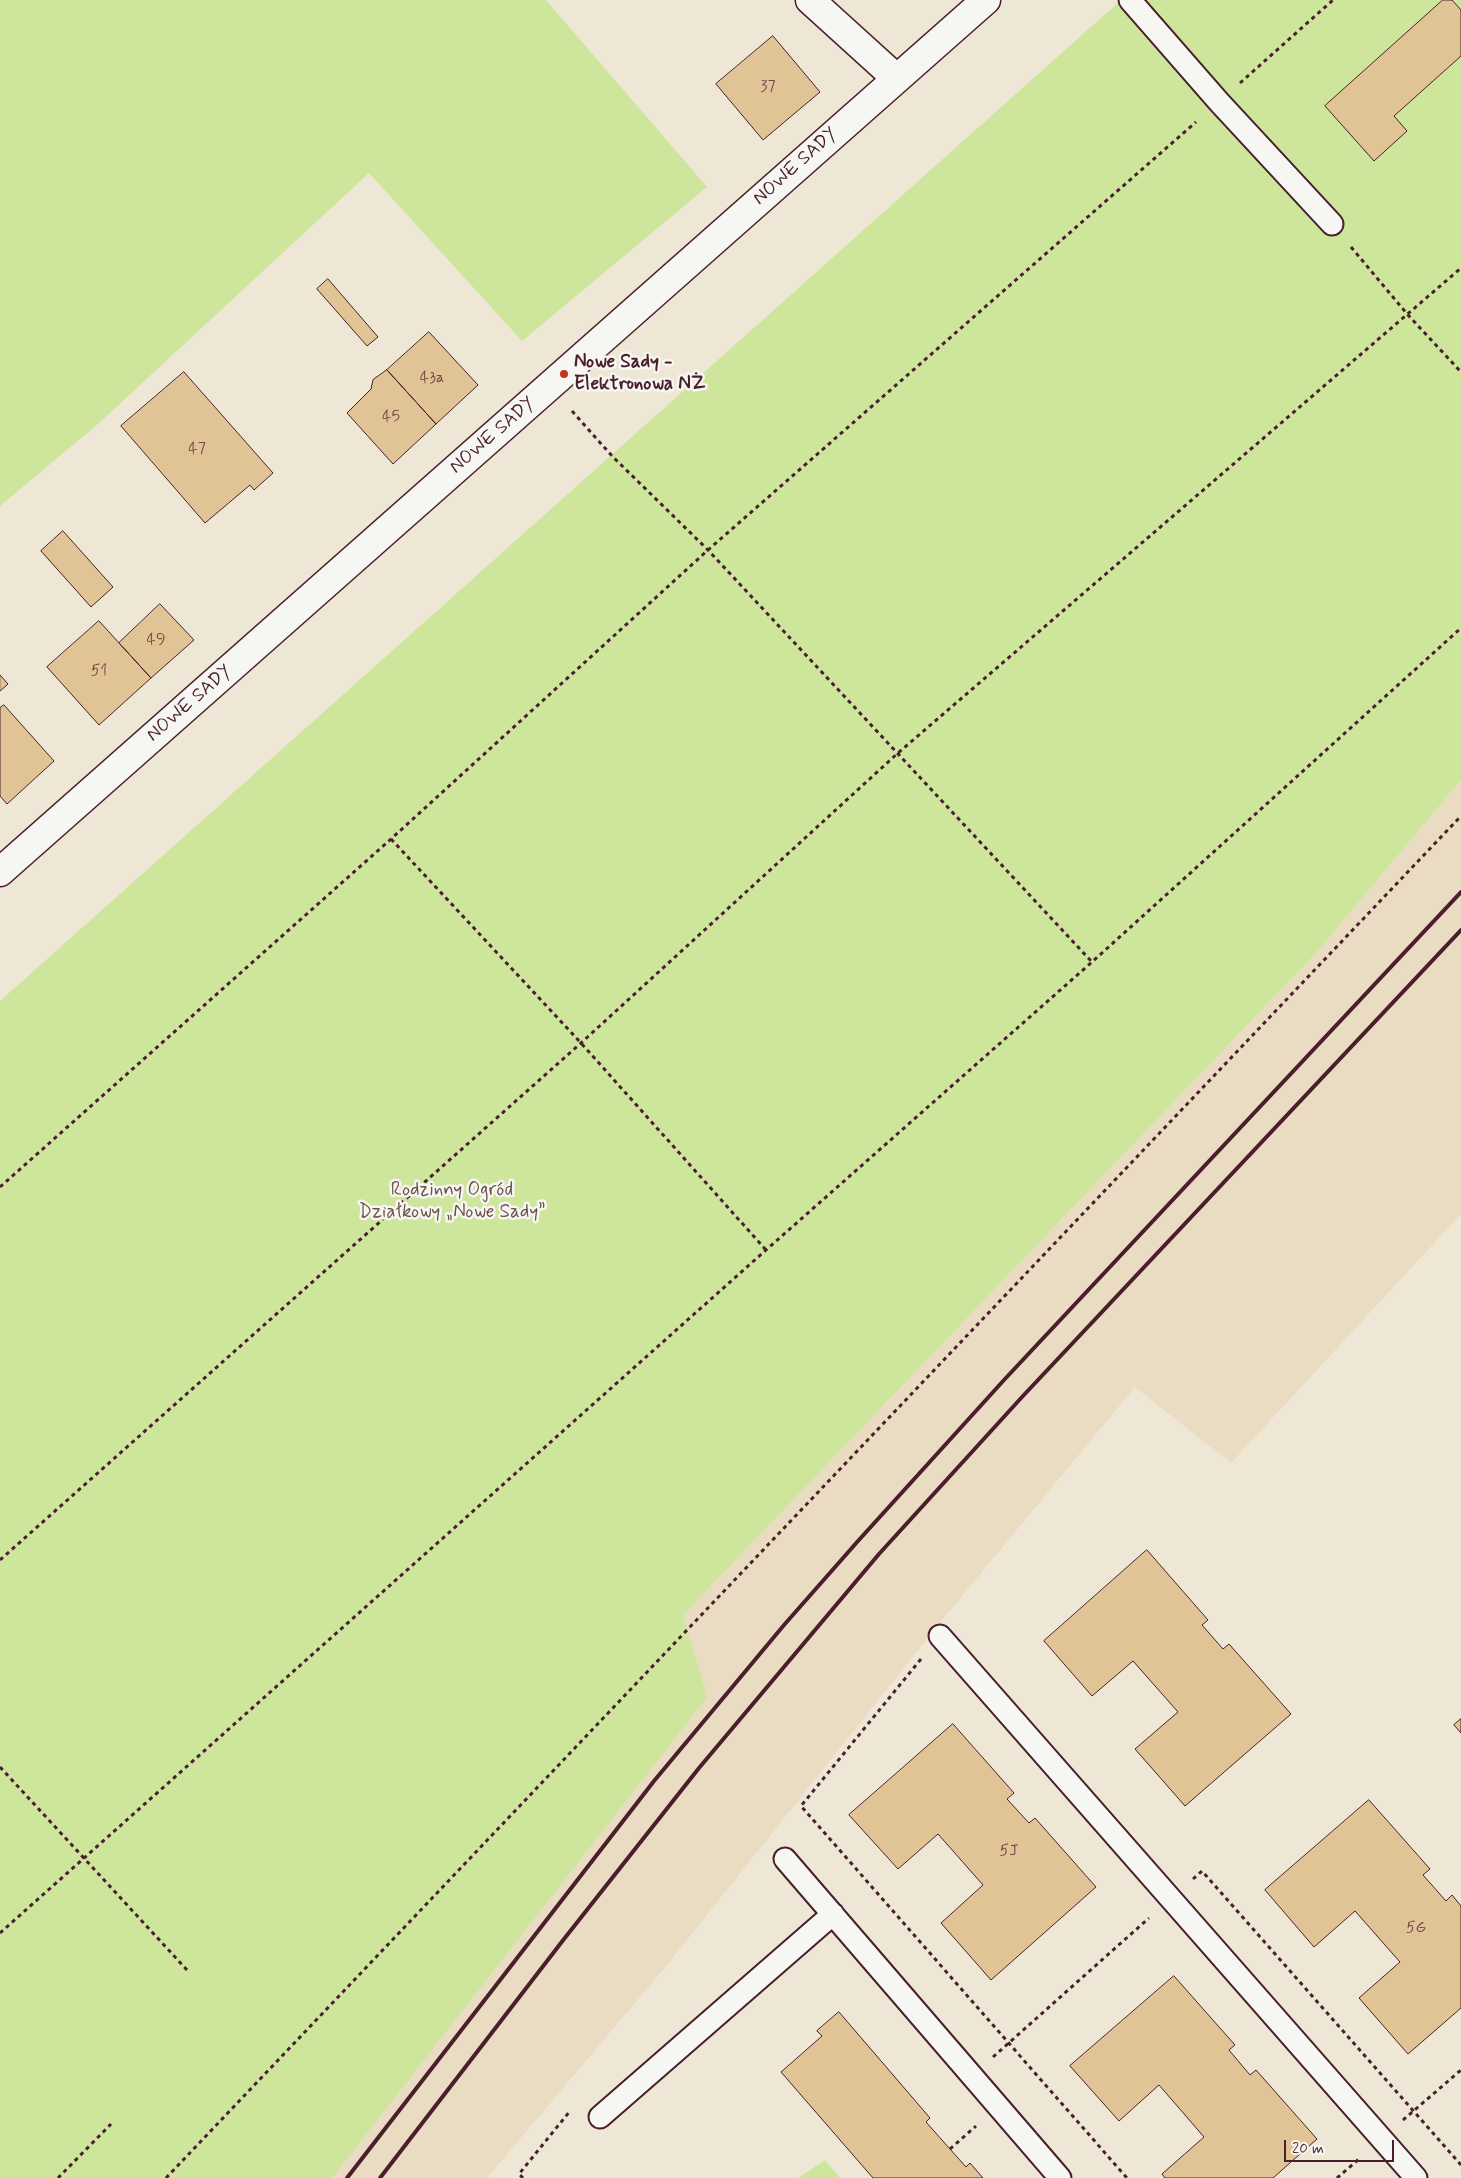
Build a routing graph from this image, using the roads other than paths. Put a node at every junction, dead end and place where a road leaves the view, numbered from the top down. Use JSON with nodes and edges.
{"nodes":[{"id":1,"x":810,"y":0,"type":"edge"},
{"id":2,"x":986,"y":0,"type":"edge"},
{"id":3,"x":1130,"y":0,"type":"edge"},
{"id":4,"x":896,"y":78,"type":"junction"},
{"id":5,"x":1332,"y":224,"type":"road end"},
{"id":6,"x":0,"y":872,"type":"edge"},
{"id":7,"x":940,"y":1636,"type":"road end"},
{"id":8,"x":785,"y":1858,"type":"dead end"},
{"id":9,"x":833,"y":1914,"type":"junction"},
{"id":10,"x":600,"y":2117,"type":"road end"},
{"id":11,"x":1060,"y":2178,"type":"edge"},
{"id":12,"x":1416,"y":2178,"type":"edge"}],
"edges":[{"from":1,"to":4,"type":"street"},
{"from":2,"to":4,"type":"street","name":"NOWE SADY"},
{"from":3,"to":5,"type":"lane"},
{"from":4,"to":6,"type":"street","name":"NOWE SADY"},
{"from":7,"to":12,"type":"lane"},
{"from":8,"to":9,"type":"lane"},
{"from":9,"to":10,"type":"lane"},
{"from":9,"to":11,"type":"lane"}]}
